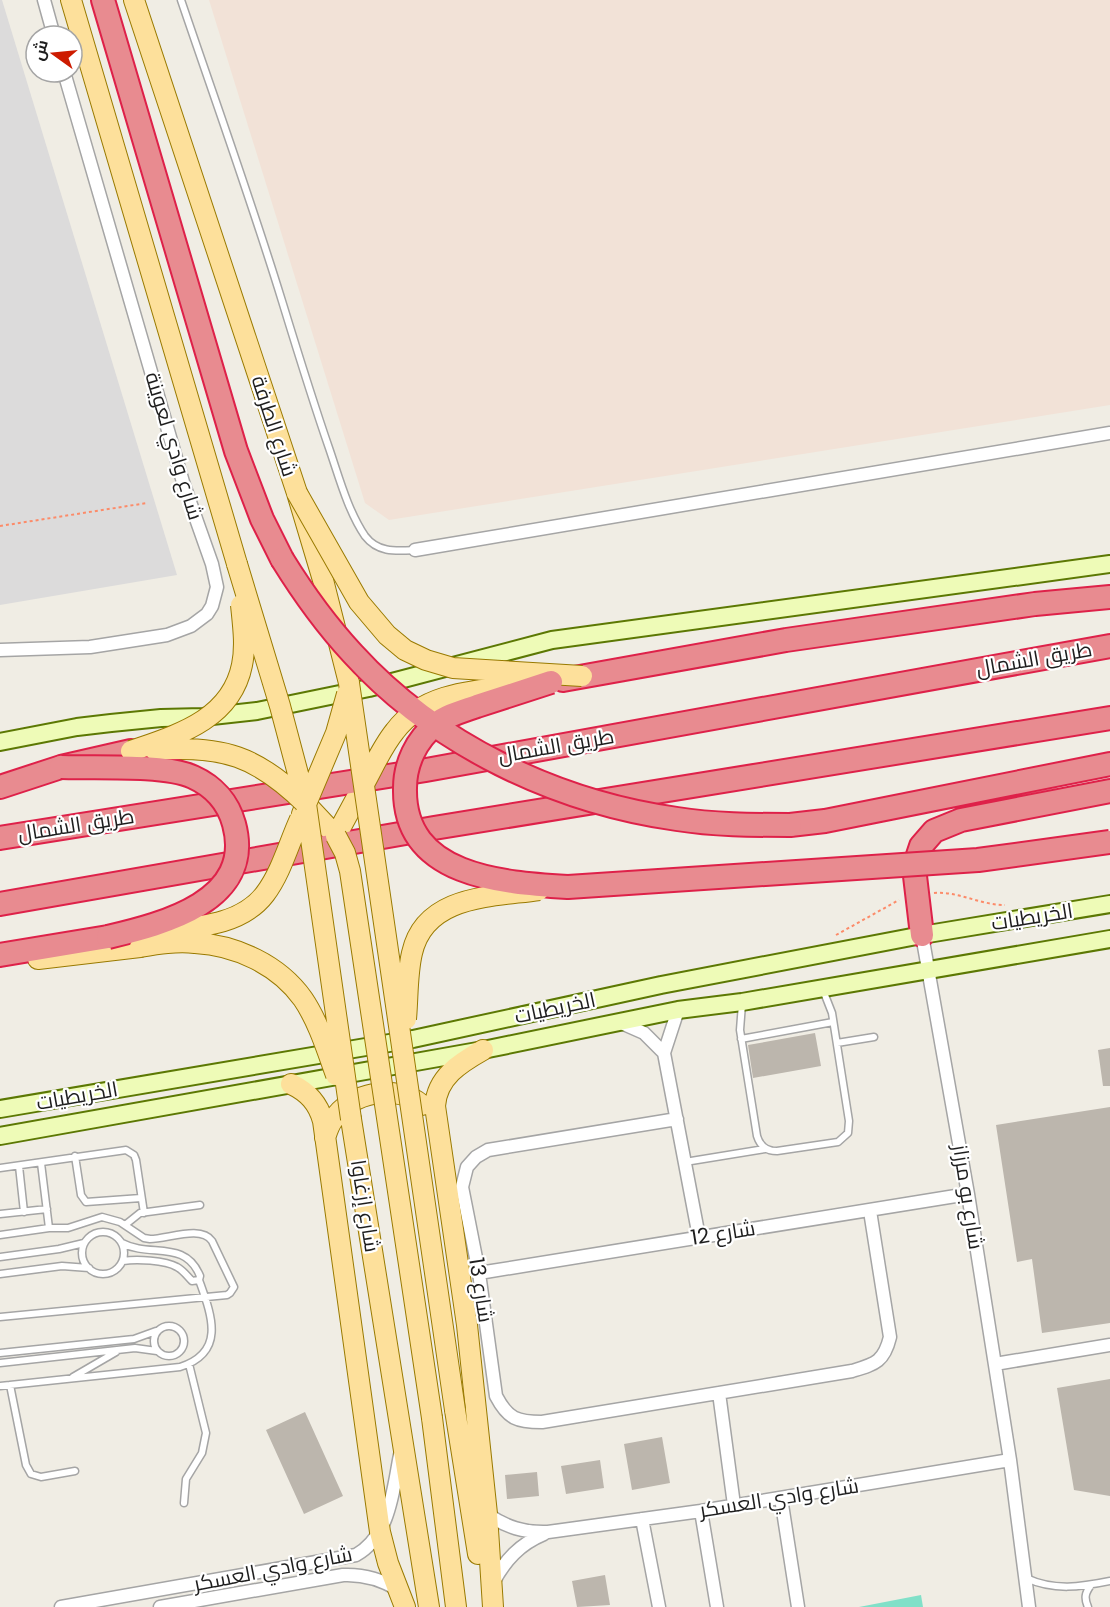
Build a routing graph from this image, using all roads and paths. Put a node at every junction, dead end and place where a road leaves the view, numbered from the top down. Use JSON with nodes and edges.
{"nodes":[{"id":1,"x":44,"y":0,"type":"edge"},
{"id":2,"x":71,"y":0,"type":"edge"},
{"id":3,"x":103,"y":0,"type":"edge"},
{"id":4,"x":134,"y":0,"type":"edge"},
{"id":5,"x":181,"y":0,"type":"edge"},
{"id":6,"x":51,"y":24,"type":"edge"},
{"id":7,"x":67,"y":84,"type":"edge"},
{"id":8,"x":1110,"y":433,"type":"edge"},
{"id":9,"x":297,"y":493,"type":"junction"},
{"id":10,"x":147,"y":502,"type":"dead end"},
{"id":11,"x":0,"y":526,"type":"edge"},
{"id":12,"x":415,"y":550,"type":"joint"},
{"id":13,"x":237,"y":564,"type":"junction"},
{"id":14,"x":1110,"y":564,"type":"edge"},
{"id":15,"x":1110,"y":588,"type":"edge"},
{"id":16,"x":1110,"y":597,"type":"edge"},
{"id":17,"x":1035,"y":604,"type":"junction"},
{"id":18,"x":1110,"y":646,"type":"edge"},
{"id":19,"x":0,"y":651,"type":"edge"},
{"id":20,"x":582,"y":676,"type":"junction"},
{"id":21,"x":551,"y":682,"type":"junction"},
{"id":22,"x":349,"y":684,"type":"junction"},
{"id":23,"x":1110,"y":718,"type":"edge"},
{"id":24,"x":0,"y":742,"type":"edge"},
{"id":25,"x":131,"y":751,"type":"junction"},
{"id":26,"x":1110,"y":764,"type":"edge"},
{"id":27,"x":61,"y":767,"type":"junction"},
{"id":28,"x":364,"y":784,"type":"junction"},
{"id":29,"x":0,"y":787,"type":"edge"},
{"id":30,"x":1110,"y":792,"type":"edge"},
{"id":31,"x":306,"y":804,"type":"junction"},
{"id":32,"x":336,"y":836,"type":"junction"},
{"id":33,"x":0,"y":838,"type":"edge"},
{"id":34,"x":1110,"y":842,"type":"edge"},
{"id":35,"x":568,"y":886,"type":"junction"},
{"id":36,"x":917,"y":896,"type":"junction"},
{"id":37,"x":0,"y":904,"type":"edge"},
{"id":38,"x":1110,"y":904,"type":"edge"},
{"id":39,"x":1011,"y":905,"type":"dead end"},
{"id":40,"x":322,"y":922,"type":"junction"},
{"id":41,"x":922,"y":935,"type":"junction"},
{"id":42,"x":832,"y":936,"type":"dead end"},
{"id":43,"x":108,"y":937,"type":"junction"},
{"id":44,"x":1110,"y":939,"type":"edge"},
{"id":45,"x":34,"y":954,"type":"junction"},
{"id":46,"x":0,"y":955,"type":"edge"},
{"id":47,"x":0,"y":961,"type":"edge"},
{"id":48,"x":928,"y":970,"type":"junction"},
{"id":49,"x":821,"y":987,"type":"junction"},
{"id":50,"x":742,"y":1002,"type":"junction"},
{"id":51,"x":678,"y":1010,"type":"junction"},
{"id":52,"x":619,"y":1022,"type":"junction"},
{"id":53,"x":833,"y":1023,"type":"junction"},
{"id":54,"x":874,"y":1037,"type":"dead end"},
{"id":55,"x":741,"y":1039,"type":"junction"},
{"id":56,"x":837,"y":1043,"type":"junction"},
{"id":57,"x":483,"y":1050,"type":"junction"},
{"id":58,"x":664,"y":1053,"type":"junction"},
{"id":59,"x":404,"y":1057,"type":"junction"},
{"id":60,"x":291,"y":1084,"type":"junction"},
{"id":61,"x":0,"y":1109,"type":"edge"},
{"id":62,"x":351,"y":1119,"type":"junction"},
{"id":63,"x":677,"y":1119,"type":"junction"},
{"id":64,"x":437,"y":1123,"type":"junction"},
{"id":65,"x":0,"y":1136,"type":"edge"},
{"id":66,"x":325,"y":1138,"type":"junction"},
{"id":67,"x":765,"y":1149,"type":"junction"},
{"id":68,"x":75,"y":1156,"type":"junction"},
{"id":69,"x":685,"y":1162,"type":"junction"},
{"id":70,"x":41,"y":1163,"type":"junction"},
{"id":71,"x":19,"y":1166,"type":"junction"},
{"id":72,"x":0,"y":1168,"type":"edge"},
{"id":73,"x":968,"y":1194,"type":"junction"},
{"id":74,"x":141,"y":1198,"type":"junction"},
{"id":75,"x":200,"y":1205,"type":"dead end"},
{"id":76,"x":47,"y":1209,"type":"junction"},
{"id":77,"x":870,"y":1211,"type":"junction"},
{"id":78,"x":24,"y":1212,"type":"junction"},
{"id":79,"x":144,"y":1213,"type":"junction"},
{"id":80,"x":0,"y":1214,"type":"edge"},
{"id":81,"x":125,"y":1226,"type":"junction"},
{"id":82,"x":49,"y":1228,"type":"junction"},
{"id":83,"x":0,"y":1235,"type":"edge"},
{"id":84,"x":699,"y":1237,"type":"junction"},
{"id":85,"x":84,"y":1243,"type":"junction"},
{"id":86,"x":122,"y":1243,"type":"junction"},
{"id":87,"x":0,"y":1257,"type":"edge"},
{"id":88,"x":123,"y":1261,"type":"junction"},
{"id":89,"x":88,"y":1268,"type":"junction"},
{"id":90,"x":479,"y":1273,"type":"junction"},
{"id":91,"x":0,"y":1274,"type":"edge"},
{"id":92,"x":199,"y":1280,"type":"junction"},
{"id":93,"x":204,"y":1296,"type":"junction"},
{"id":94,"x":0,"y":1317,"type":"edge"},
{"id":95,"x":156,"y":1331,"type":"junction"},
{"id":96,"x":1110,"y":1345,"type":"edge"},
{"id":97,"x":119,"y":1350,"type":"junction"},
{"id":98,"x":158,"y":1351,"type":"junction"},
{"id":99,"x":0,"y":1353,"type":"edge"},
{"id":100,"x":0,"y":1363,"type":"edge"},
{"id":101,"x":189,"y":1364,"type":"junction"},
{"id":102,"x":995,"y":1364,"type":"junction"},
{"id":103,"x":70,"y":1379,"type":"junction"},
{"id":104,"x":10,"y":1385,"type":"junction"},
{"id":105,"x":0,"y":1386,"type":"edge"},
{"id":106,"x":720,"y":1393,"type":"junction"},
{"id":107,"x":401,"y":1428,"type":"junction"},
{"id":108,"x":1010,"y":1460,"type":"junction"},
{"id":109,"x":75,"y":1471,"type":"dead end"},
{"id":110,"x":781,"y":1498,"type":"junction"},
{"id":111,"x":184,"y":1503,"type":"dead end"},
{"id":112,"x":734,"y":1505,"type":"junction"},
{"id":113,"x":701,"y":1511,"type":"junction"},
{"id":114,"x":487,"y":1514,"type":"junction"},
{"id":115,"x":642,"y":1519,"type":"junction"},
{"id":116,"x":380,"y":1532,"type":"junction"},
{"id":117,"x":548,"y":1532,"type":"junction"},
{"id":118,"x":314,"y":1564,"type":"junction"},
{"id":119,"x":1023,"y":1576,"type":"junction"},
{"id":120,"x":318,"y":1579,"type":"junction"},
{"id":121,"x":1110,"y":1581,"type":"edge"},
{"id":122,"x":492,"y":1584,"type":"junction"},
{"id":123,"x":1091,"y":1585,"type":"junction"},
{"id":124,"x":178,"y":1587,"type":"junction"},
{"id":125,"x":402,"y":1599,"type":"edge"},
{"id":126,"x":181,"y":1605,"type":"edge"},
{"id":127,"x":61,"y":1607,"type":"edge"},
{"id":128,"x":160,"y":1607,"type":"edge"},
{"id":129,"x":429,"y":1607,"type":"edge"},
{"id":130,"x":456,"y":1607,"type":"edge"},
{"id":131,"x":486,"y":1607,"type":"edge"},
{"id":132,"x":493,"y":1607,"type":"edge"},
{"id":133,"x":660,"y":1607,"type":"edge"},
{"id":134,"x":717,"y":1607,"type":"edge"},
{"id":135,"x":798,"y":1607,"type":"edge"},
{"id":136,"x":1029,"y":1607,"type":"edge"},
{"id":137,"x":1088,"y":1607,"type":"edge"}],
"edges":[{"from":1,"to":6,"type":"street"},
{"from":2,"to":13,"type":"main road"},
{"from":3,"to":26,"type":"highway","bridge":true},
{"from":4,"to":9,"type":"main road","name":"شارع الطرفة"},
{"from":5,"to":12,"type":"lane"},
{"from":7,"to":19,"type":"street","name":"شارع وادي لعوينة"},
{"from":8,"to":12,"type":"street"},
{"from":9,"to":20,"type":"main road","bridge":true},
{"from":9,"to":22,"type":"main road","name":"شارع الطرفة","bridge":true},
{"from":10,"to":11,"type":"path"},
{"from":13,"to":25,"type":"main road","bridge":true},
{"from":13,"to":31,"type":"main road","bridge":true},
{"from":14,"to":24,"type":"main road"},
{"from":15,"to":17,"type":"main road"},
{"from":16,"to":17,"type":"highway"},
{"from":17,"to":20,"type":"highway"},
{"from":18,"to":33,"type":"highway","name":"طريق الشمال"},
{"from":20,"to":21,"type":"highway","bridge":true},
{"from":21,"to":28,"type":"main road","bridge":true},
{"from":21,"to":35,"type":"highway","bridge":true},
{"from":22,"to":28,"type":"main road","name":"شارع الطرفة","bridge":true},
{"from":22,"to":31,"type":"main road","bridge":true},
{"from":23,"to":37,"type":"highway"},
{"from":25,"to":27,"type":"highway","bridge":true},
{"from":25,"to":31,"type":"main road","bridge":true},
{"from":27,"to":29,"type":"highway"},
{"from":27,"to":43,"type":"highway","bridge":true},
{"from":28,"to":32,"type":"main road"},
{"from":28,"to":59,"type":"main road","name":"شارع الطرفة","bridge":true},
{"from":30,"to":36,"type":"highway"},
{"from":31,"to":32,"type":"main road"},
{"from":31,"to":40,"type":"main road","name":"شارع إزغاوا","bridge":true},
{"from":31,"to":43,"type":"main road","bridge":true},
{"from":32,"to":40,"type":"main road","bridge":true},
{"from":32,"to":130,"type":"main road","bridge":true},
{"from":34,"to":35,"type":"highway","bridge":true},
{"from":35,"to":59,"type":"main road","bridge":true},
{"from":36,"to":39,"type":"path"},
{"from":36,"to":41,"type":"highway"},
{"from":36,"to":42,"type":"path"},
{"from":38,"to":41,"type":"main road","name":"الخريطيات"},
{"from":40,"to":62,"type":"main road","name":"شارع إزغاوا","bridge":true},
{"from":41,"to":48,"type":"street","name":"شارع بو مرزاز"},
{"from":41,"to":61,"type":"main road","name":"الخريطيات"},
{"from":43,"to":45,"type":"highway"},
{"from":44,"to":48,"type":"main road","name":"الخريطيات"},
{"from":45,"to":46,"type":"highway"},
{"from":45,"to":47,"type":"main road"},
{"from":45,"to":62,"type":"main road","bridge":true},
{"from":48,"to":49,"type":"main road","name":"الخريطيات"},
{"from":48,"to":73,"type":"street","name":"شارع بو مرزاز"},
{"from":49,"to":50,"type":"main road","name":"الخريطيات"},
{"from":49,"to":53,"type":"lane"},
{"from":50,"to":51,"type":"main road","name":"الخريطيات"},
{"from":50,"to":55,"type":"lane"},
{"from":51,"to":52,"type":"main road","name":"الخريطيات"},
{"from":51,"to":58,"type":"street"},
{"from":52,"to":57,"type":"main road","name":"الخريطيات"},
{"from":52,"to":58,"type":"street","name":"الخريطيات"},
{"from":53,"to":55,"type":"lane"},
{"from":53,"to":56,"type":"lane"},
{"from":54,"to":56,"type":"lane"},
{"from":55,"to":67,"type":"lane"},
{"from":56,"to":67,"type":"lane"},
{"from":57,"to":60,"type":"main road","name":"الخريطيات"},
{"from":57,"to":64,"type":"main road"},
{"from":58,"to":63,"type":"street"},
{"from":59,"to":131,"type":"main road","bridge":true},
{"from":60,"to":65,"type":"main road","name":"الخريطيات"},
{"from":60,"to":66,"type":"main road"},
{"from":62,"to":107,"type":"main road","name":"شارع إزغاوا"},
{"from":63,"to":69,"type":"street"},
{"from":63,"to":90,"type":"street","name":"شارع 13"},
{"from":64,"to":66,"type":"main road"},
{"from":64,"to":114,"type":"main road"},
{"from":66,"to":116,"type":"main road"},
{"from":67,"to":69,"type":"lane"},
{"from":68,"to":70,"type":"lane"},
{"from":68,"to":74,"type":"lane"},
{"from":68,"to":74,"type":"lane"},
{"from":69,"to":84,"type":"street"},
{"from":70,"to":71,"type":"lane"},
{"from":70,"to":76,"type":"lane"},
{"from":71,"to":72,"type":"lane"},
{"from":71,"to":78,"type":"lane"},
{"from":73,"to":77,"type":"street","name":"شارع 12"},
{"from":73,"to":102,"type":"street","name":"شارع بو مرزاز"},
{"from":74,"to":79,"type":"lane"},
{"from":75,"to":79,"type":"lane"},
{"from":76,"to":78,"type":"lane"},
{"from":76,"to":82,"type":"lane"},
{"from":77,"to":84,"type":"street","name":"شارع 12"},
{"from":77,"to":106,"type":"street","name":"شارع 13"},
{"from":78,"to":80,"type":"lane"},
{"from":79,"to":81,"type":"lane"},
{"from":81,"to":82,"type":"lane"},
{"from":81,"to":93,"type":"lane"},
{"from":82,"to":83,"type":"lane"},
{"from":84,"to":90,"type":"street","name":"شارع 12"},
{"from":85,"to":86,"type":"lane"},
{"from":85,"to":87,"type":"lane"},
{"from":85,"to":89,"type":"lane"},
{"from":86,"to":88,"type":"lane"},
{"from":86,"to":92,"type":"lane"},
{"from":88,"to":89,"type":"lane"},
{"from":88,"to":92,"type":"lane"},
{"from":89,"to":91,"type":"lane"},
{"from":90,"to":106,"type":"street","name":"شارع 13"},
{"from":92,"to":93,"type":"lane"},
{"from":93,"to":94,"type":"lane"},
{"from":93,"to":101,"type":"lane"},
{"from":95,"to":98,"type":"lane"},
{"from":95,"to":98,"type":"lane"},
{"from":95,"to":99,"type":"lane"},
{"from":96,"to":102,"type":"street"},
{"from":97,"to":98,"type":"lane"},
{"from":97,"to":100,"type":"lane"},
{"from":97,"to":103,"type":"lane"},
{"from":101,"to":103,"type":"lane"},
{"from":101,"to":111,"type":"lane"},
{"from":102,"to":108,"type":"street","name":"شارع بو مرزاز"},
{"from":103,"to":104,"type":"lane"},
{"from":104,"to":105,"type":"lane"},
{"from":104,"to":109,"type":"lane"},
{"from":106,"to":112,"type":"street"},
{"from":107,"to":116,"type":"street","name":"شارع وادي العسكر"},
{"from":107,"to":129,"type":"main road","name":"شارع إزغاوا"},
{"from":108,"to":110,"type":"street","name":"شارع وادي العسكر"},
{"from":108,"to":119,"type":"street","name":"شارع بو مرزاز"},
{"from":110,"to":112,"type":"street","name":"شارع وادي العسكر"},
{"from":110,"to":135,"type":"street"},
{"from":112,"to":113,"type":"street","name":"شارع وادي العسكر"},
{"from":113,"to":115,"type":"street","name":"شارع وادي العسكر"},
{"from":113,"to":134,"type":"street"},
{"from":114,"to":117,"type":"street","name":"شارع وادي العسكر"},
{"from":114,"to":122,"type":"main road"},
{"from":115,"to":117,"type":"street","name":"شارع وادي العسكر"},
{"from":115,"to":133,"type":"street"},
{"from":116,"to":118,"type":"street","name":"شارع وادي العسكر"},
{"from":116,"to":125,"type":"main road"},
{"from":117,"to":122,"type":"street","name":"شارع وادي العسكر"},
{"from":118,"to":120,"type":"lane"},
{"from":118,"to":124,"type":"street","name":"شارع وادي العسكر"},
{"from":119,"to":123,"type":"lane"},
{"from":119,"to":136,"type":"street","name":"شارع بو مرزاز"},
{"from":120,"to":125,"type":"street","name":"شارع وادي العسكر"},
{"from":120,"to":126,"type":"street","name":"شارع وادي العسكر"},
{"from":121,"to":123,"type":"lane"},
{"from":122,"to":132,"type":"main road"},
{"from":123,"to":137,"type":"lane"},
{"from":124,"to":126,"type":"street"},
{"from":124,"to":127,"type":"street","name":"شارع وادي العسكر"},
{"from":126,"to":128,"type":"street","name":"شارع وادي العسكر"}]}
